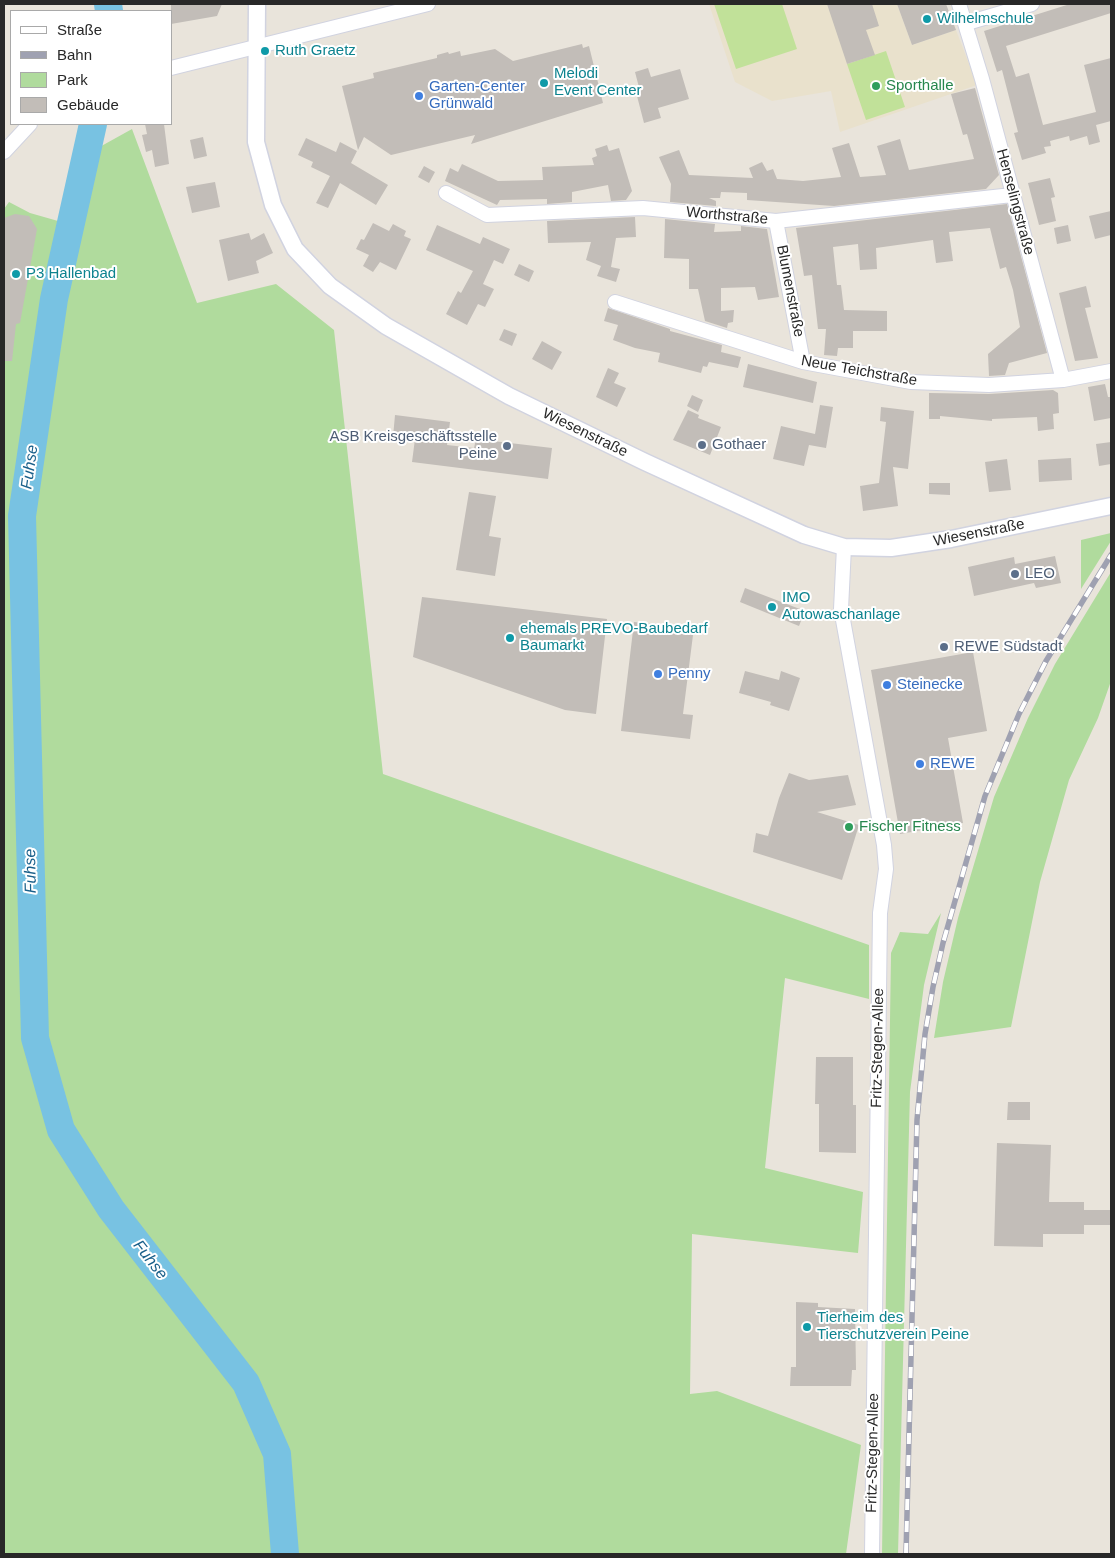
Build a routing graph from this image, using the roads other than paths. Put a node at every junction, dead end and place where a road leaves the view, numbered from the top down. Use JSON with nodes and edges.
{"nodes":[{"id":1,"x":257,"y":4,"type":"edge"},
{"id":2,"x":428,"y":4,"type":"edge"},
{"id":3,"x":959,"y":4,"type":"edge"},
{"id":4,"x":1032,"y":4,"type":"edge"},
{"id":5,"x":967,"y":23,"type":"junction"},
{"id":6,"x":256,"y":46,"type":"junction"},
{"id":7,"x":172,"y":68,"type":"edge"},
{"id":8,"x":29,"y":125,"type":"edge"},
{"id":9,"x":4,"y":152,"type":"edge"},
{"id":10,"x":446,"y":193,"type":"dead end"},
{"id":11,"x":1012,"y":195,"type":"junction"},
{"id":12,"x":776,"y":220,"type":"junction"},
{"id":13,"x":616,"y":302,"type":"dead end"},
{"id":14,"x":804,"y":362,"type":"junction"},
{"id":15,"x":1111,"y":372,"type":"edge"},
{"id":16,"x":1063,"y":380,"type":"junction"},
{"id":17,"x":1111,"y":506,"type":"edge"},
{"id":18,"x":844,"y":547,"type":"junction"},
{"id":19,"x":872,"y":1554,"type":"edge"}],
"edges":[{"from":1,"to":6,"type":"street","name":"Wiesenstraße"},
{"from":2,"to":6,"type":"street"},
{"from":3,"to":5,"type":"street","name":"Henselingstraße"},
{"from":4,"to":5,"type":"street"},
{"from":5,"to":11,"type":"street","name":"Henselingstraße"},
{"from":6,"to":7,"type":"street"},
{"from":6,"to":18,"type":"street","name":"Wiesenstraße"},
{"from":8,"to":9,"type":"street"},
{"from":10,"to":12,"type":"street","name":"Worthstraße"},
{"from":11,"to":12,"type":"street","name":"Worthstraße"},
{"from":11,"to":16,"type":"street","name":"Henselingstraße"},
{"from":12,"to":14,"type":"street","name":"Blumenstraße"},
{"from":13,"to":14,"type":"street","name":"Neue Teichstraße"},
{"from":14,"to":16,"type":"street","name":"Neue Teichstraße"},
{"from":15,"to":16,"type":"street","name":"Neue Teichstraße"},
{"from":17,"to":18,"type":"street","name":"Wiesenstraße"},
{"from":18,"to":19,"type":"street","name":"Fritz-Stegen-Allee"}]}
